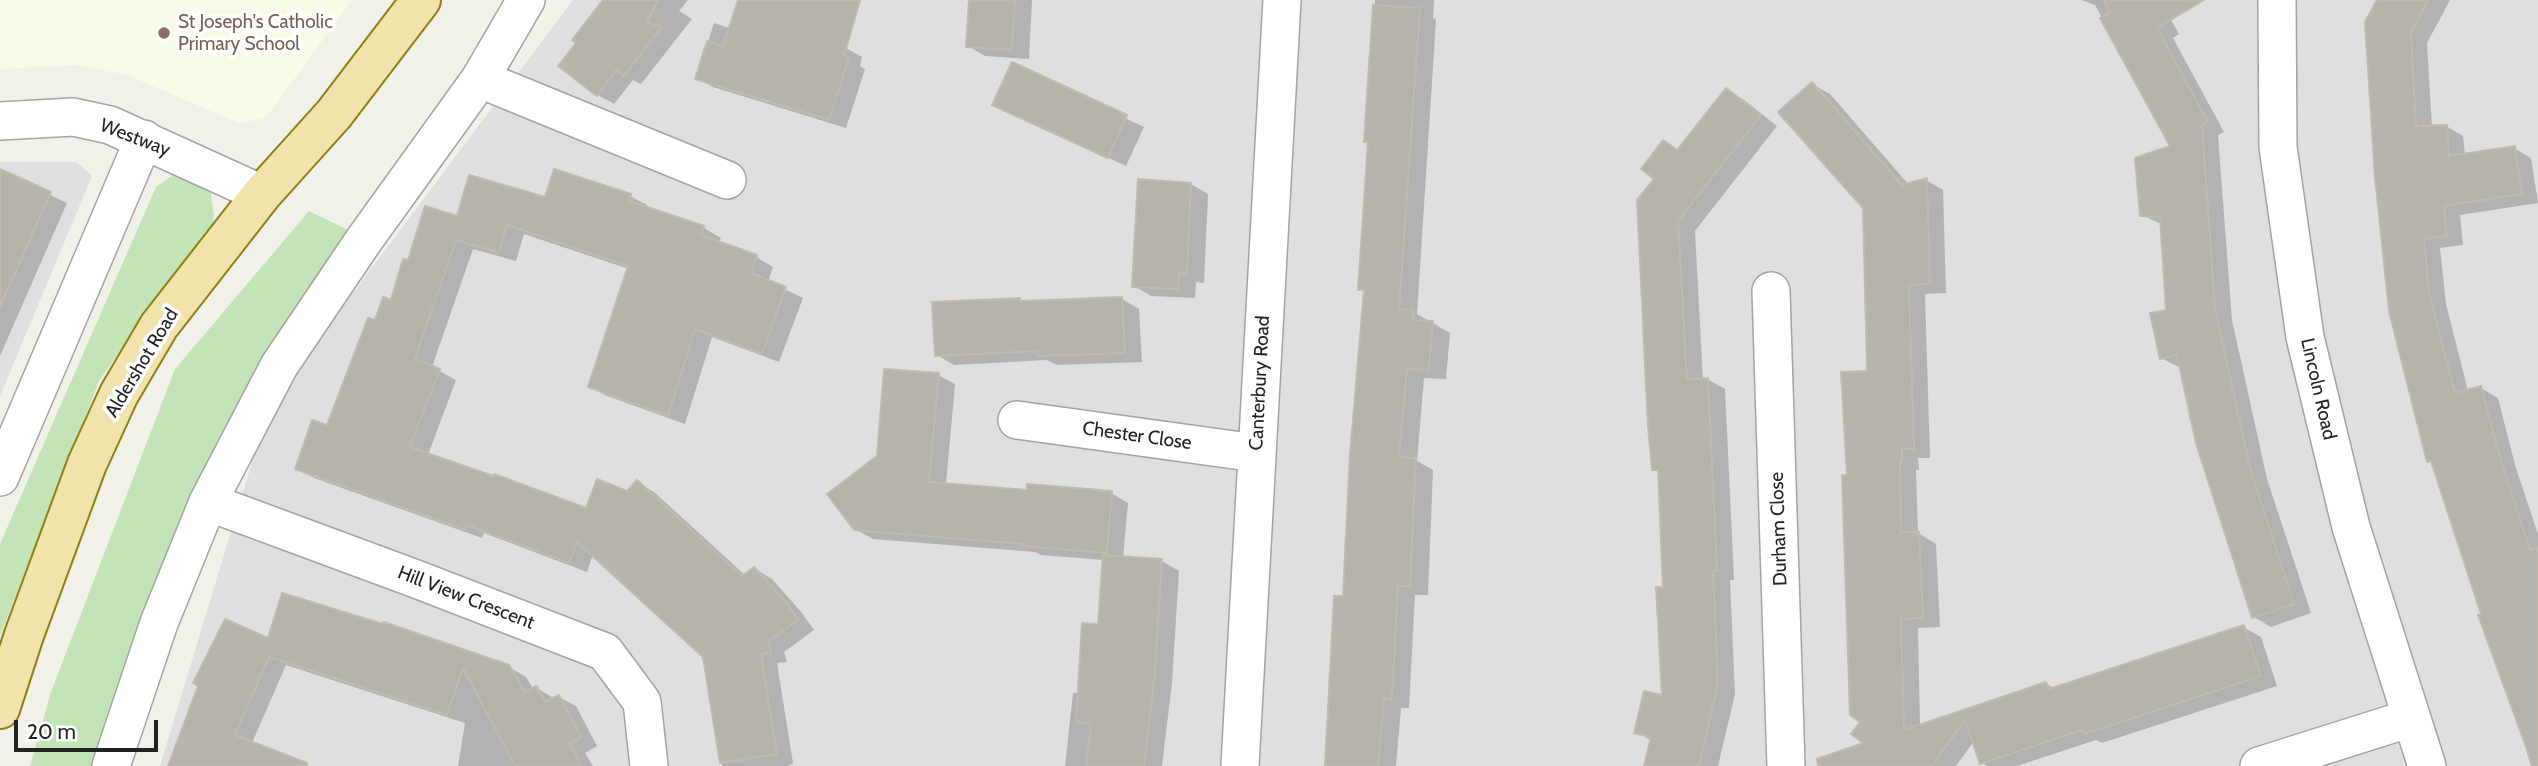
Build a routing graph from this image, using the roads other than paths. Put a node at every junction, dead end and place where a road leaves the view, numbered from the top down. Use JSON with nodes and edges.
{"nodes":[{"id":1,"x":421,"y":0,"type":"edge"},
{"id":2,"x":526,"y":0,"type":"edge"},
{"id":3,"x":1282,"y":0,"type":"edge"},
{"id":4,"x":2277,"y":0,"type":"edge"},
{"id":5,"x":480,"y":79,"type":"junction"},
{"id":6,"x":0,"y":121,"type":"edge"},
{"id":7,"x":144,"y":139,"type":"junction"},
{"id":8,"x":727,"y":180,"type":"dead end"},
{"id":9,"x":262,"y":194,"type":"junction"},
{"id":10,"x":1771,"y":291,"type":"dead end"},
{"id":11,"x":1017,"y":420,"type":"dead end"},
{"id":12,"x":1256,"y":453,"type":"junction"},
{"id":13,"x":0,"y":477,"type":"edge"},
{"id":14,"x":208,"y":502,"type":"junction"},
{"id":15,"x":0,"y":709,"type":"edge"},
{"id":16,"x":2411,"y":718,"type":"junction"},
{"id":17,"x":111,"y":766,"type":"edge"},
{"id":18,"x":649,"y":766,"type":"edge"},
{"id":19,"x":1240,"y":766,"type":"edge"},
{"id":20,"x":1786,"y":766,"type":"edge"},
{"id":21,"x":2259,"y":766,"type":"edge"},
{"id":22,"x":2427,"y":766,"type":"edge"}],
"edges":[{"from":1,"to":9,"type":"main road","name":"Aldershot Road"},
{"from":2,"to":5,"type":"street"},
{"from":3,"to":12,"type":"street","name":"Canterbury Road"},
{"from":4,"to":16,"type":"street","name":"Lincoln Road"},
{"from":5,"to":8,"type":"street"},
{"from":5,"to":14,"type":"street"},
{"from":6,"to":7,"type":"street","name":"Westway"},
{"from":7,"to":9,"type":"street","name":"Westway"},
{"from":7,"to":13,"type":"street"},
{"from":9,"to":15,"type":"main road","name":"Aldershot Road"},
{"from":10,"to":20,"type":"street","name":"Durham Close"},
{"from":11,"to":12,"type":"street","name":"Chester Close"},
{"from":12,"to":19,"type":"street","name":"Canterbury Road"},
{"from":14,"to":17,"type":"street"},
{"from":14,"to":18,"type":"street","name":"Hill View Crescent"},
{"from":16,"to":21,"type":"street"},
{"from":16,"to":22,"type":"street","name":"Lincoln Road"}]}
